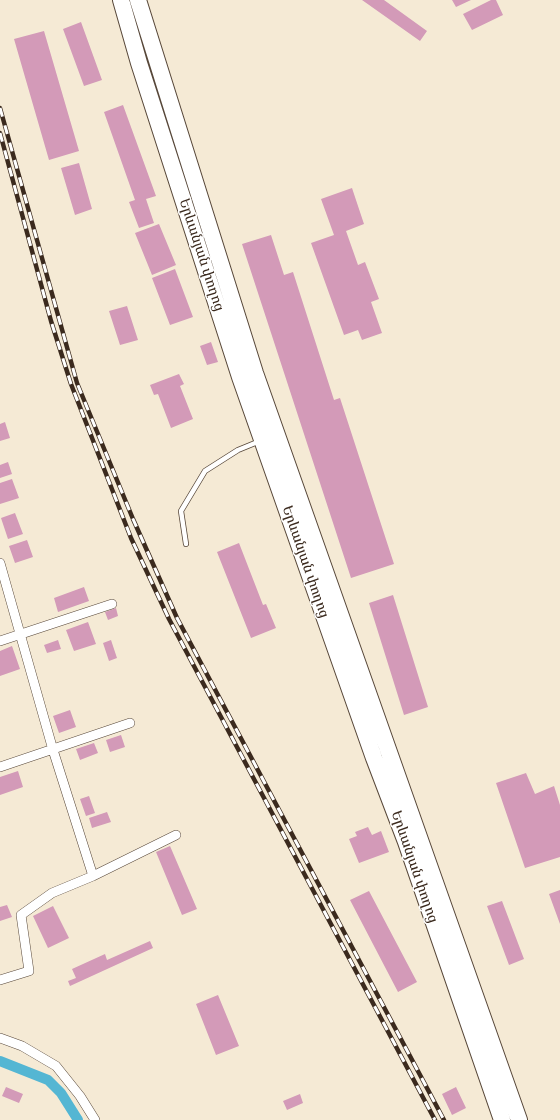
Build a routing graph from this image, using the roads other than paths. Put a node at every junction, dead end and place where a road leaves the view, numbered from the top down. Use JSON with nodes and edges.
{"nodes":[{"id":1,"x":121,"y":0,"type":"edge"},
{"id":2,"x":138,"y":0,"type":"edge"},
{"id":3,"x":248,"y":375,"type":"junction"},
{"id":4,"x":263,"y":440,"type":"junction"},
{"id":5,"x":186,"y":544,"type":"dead end"},
{"id":6,"x":307,"y":544,"type":"junction"},
{"id":7,"x":0,"y":564,"type":"edge"},
{"id":8,"x":112,"y":604,"type":"dead end"},
{"id":9,"x":20,"y":634,"type":"junction"},
{"id":10,"x":0,"y":641,"type":"edge"},
{"id":11,"x":130,"y":723,"type":"dead end"},
{"id":12,"x":53,"y":750,"type":"junction"},
{"id":13,"x":0,"y":767,"type":"edge"},
{"id":14,"x":176,"y":836,"type":"dead end"},
{"id":15,"x":93,"y":876,"type":"junction"},
{"id":16,"x":0,"y":980,"type":"edge"},
{"id":17,"x":0,"y":1038,"type":"edge"},
{"id":18,"x":94,"y":1120,"type":"edge"},
{"id":19,"x":502,"y":1120,"type":"edge"},
{"id":20,"x":519,"y":1120,"type":"edge"}],
"edges":[{"from":1,"to":3,"type":"highway","name":"Երևանյան փողոց"},
{"from":2,"to":3,"type":"highway","name":"Երևանյան փողոց"},
{"from":3,"to":4,"type":"highway","name":"Երևանյան փողոց"},
{"from":3,"to":6,"type":"highway","name":"Երևանյան փողոց"},
{"from":4,"to":5,"type":"lane"},
{"from":4,"to":6,"type":"highway","name":"Երևանյան փողոց"},
{"from":6,"to":19,"type":"highway","name":"Երևանյան փողոց"},
{"from":6,"to":20,"type":"highway","name":"Երևանյան փողոց"},
{"from":7,"to":9,"type":"street"},
{"from":8,"to":9,"type":"street"},
{"from":9,"to":10,"type":"street"},
{"from":9,"to":12,"type":"street"},
{"from":11,"to":12,"type":"street"},
{"from":12,"to":13,"type":"street"},
{"from":12,"to":15,"type":"street"},
{"from":14,"to":15,"type":"street"},
{"from":15,"to":16,"type":"street"},
{"from":17,"to":18,"type":"street"}]}
